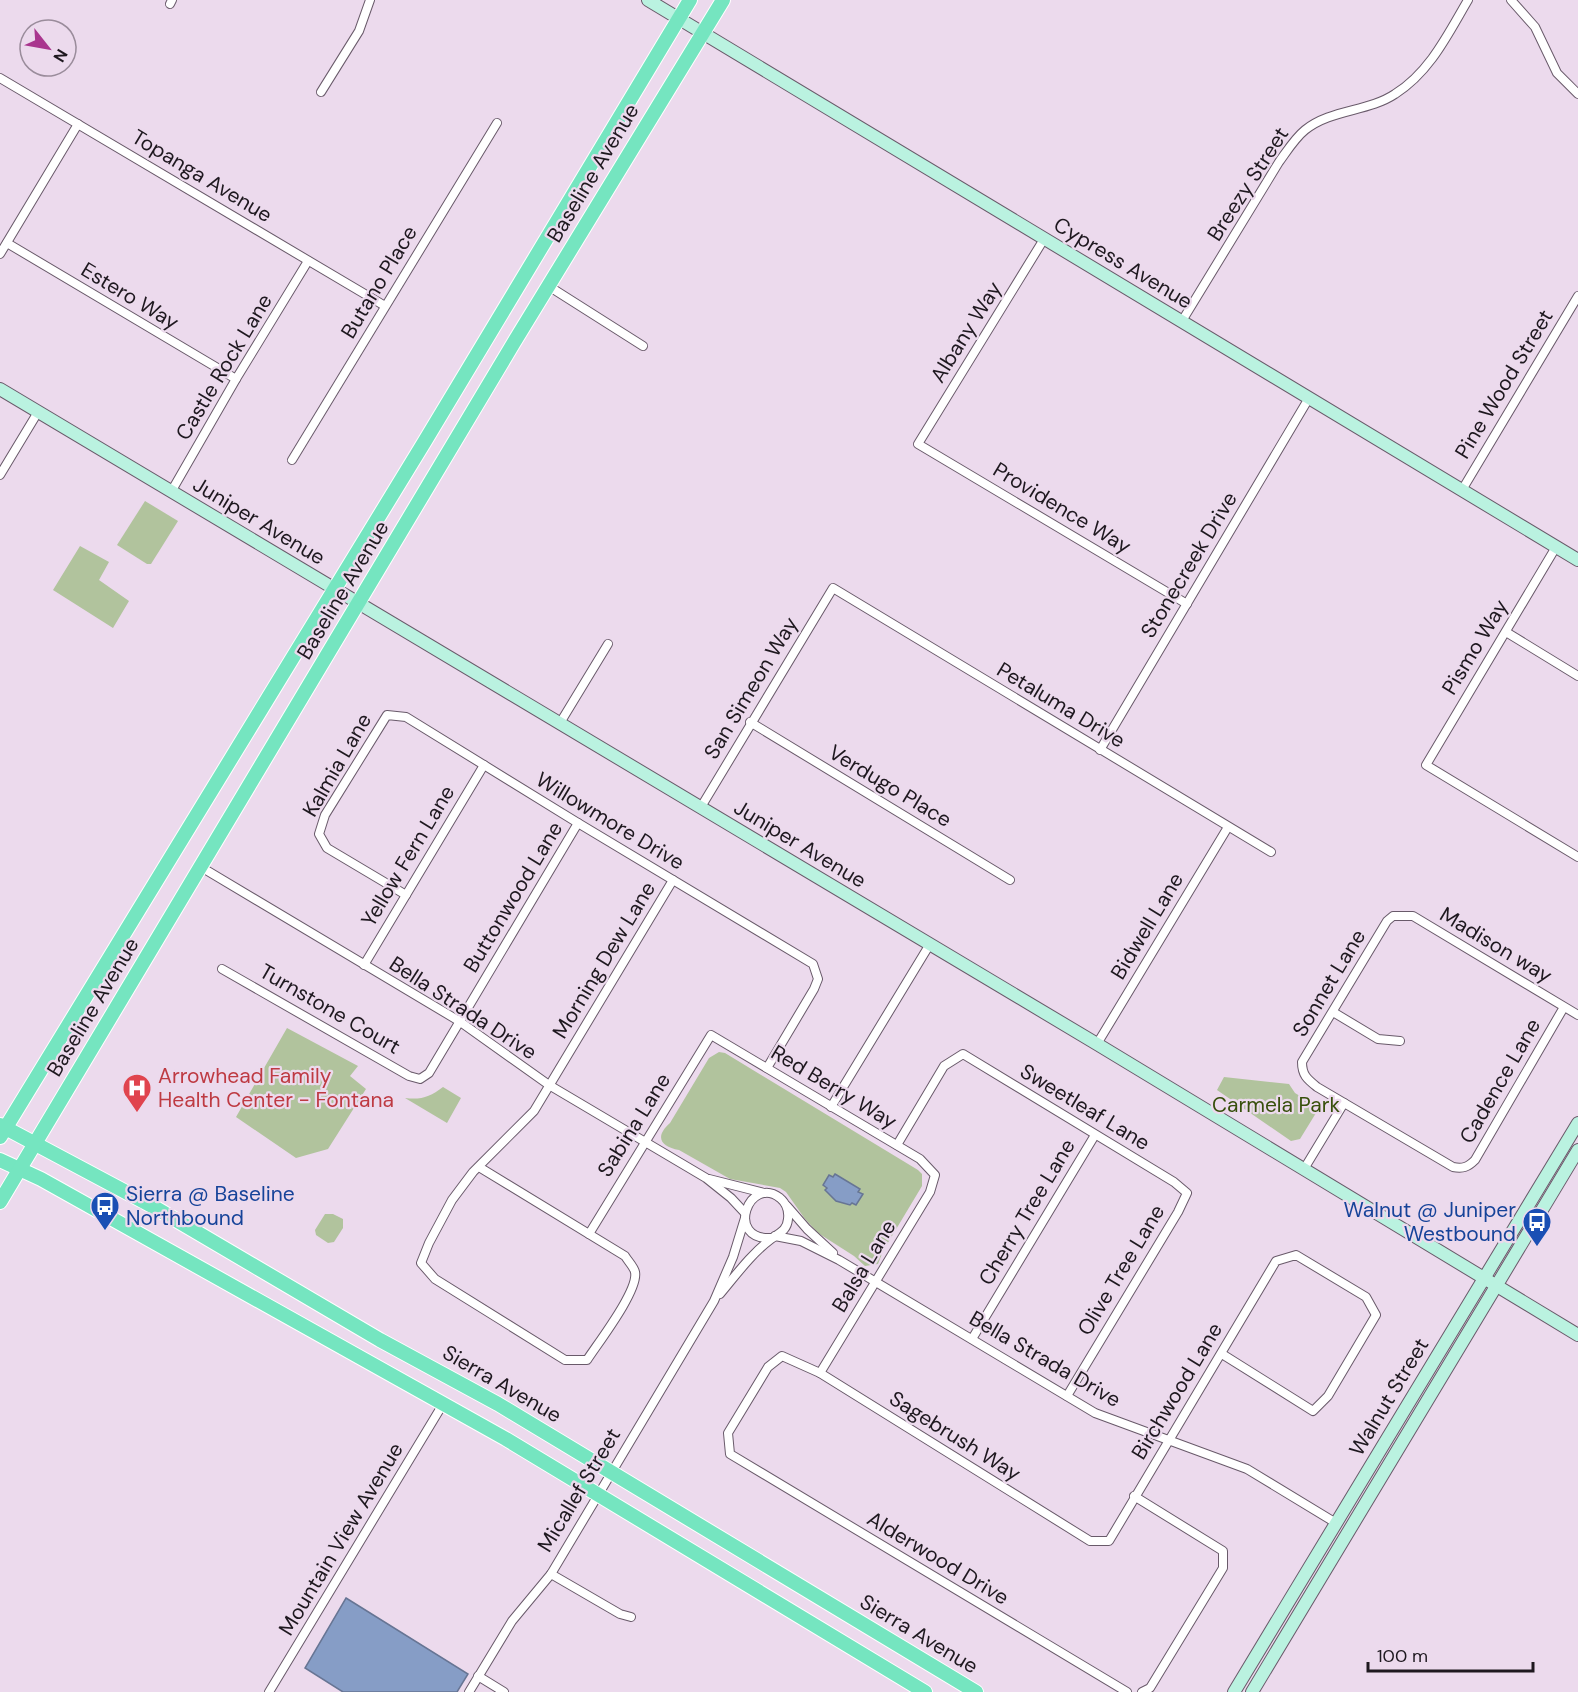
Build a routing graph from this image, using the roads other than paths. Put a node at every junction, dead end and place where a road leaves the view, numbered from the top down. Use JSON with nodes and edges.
{"nodes":[{"id":1,"x":370,"y":0,"type":"edge"},
{"id":2,"x":648,"y":0,"type":"edge"},
{"id":3,"x":690,"y":0,"type":"edge"},
{"id":4,"x":723,"y":0,"type":"edge"},
{"id":5,"x":1468,"y":0,"type":"edge"},
{"id":6,"x":1511,"y":0,"type":"edge"},
{"id":7,"x":679,"y":18,"type":"junction"},
{"id":8,"x":702,"y":33,"type":"junction"},
{"id":9,"x":0,"y":78,"type":"edge"},
{"id":10,"x":321,"y":92,"type":"dead end"},
{"id":11,"x":1578,"y":94,"type":"edge"},
{"id":12,"x":497,"y":123,"type":"dead end"},
{"id":13,"x":78,"y":124,"type":"junction"},
{"id":14,"x":1044,"y":238,"type":"junction"},
{"id":15,"x":7,"y":243,"type":"junction"},
{"id":16,"x":0,"y":254,"type":"edge"},
{"id":17,"x":308,"y":261,"type":"junction"},
{"id":18,"x":550,"y":287,"type":"junction"},
{"id":19,"x":1578,"y":296,"type":"edge"},
{"id":20,"x":385,"y":306,"type":"junction"},
{"id":21,"x":1182,"y":321,"type":"junction"},
{"id":22,"x":643,"y":346,"type":"dead end"},
{"id":23,"x":236,"y":379,"type":"junction"},
{"id":24,"x":0,"y":389,"type":"edge"},
{"id":25,"x":1309,"y":398,"type":"junction"},
{"id":26,"x":38,"y":412,"type":"junction"},
{"id":27,"x":918,"y":444,"type":"joint"},
{"id":28,"x":292,"y":460,"type":"dead end"},
{"id":29,"x":0,"y":475,"type":"edge"},
{"id":30,"x":1462,"y":490,"type":"junction"},
{"id":31,"x":171,"y":492,"type":"junction"},
{"id":32,"x":1556,"y":547,"type":"junction"},
{"id":33,"x":1578,"y":560,"type":"edge"},
{"id":34,"x":834,"y":588,"type":"joint"},
{"id":35,"x":334,"y":589,"type":"junction"},
{"id":36,"x":359,"y":604,"type":"junction"},
{"id":37,"x":1186,"y":604,"type":"junction"},
{"id":38,"x":1506,"y":632,"type":"junction"},
{"id":39,"x":608,"y":644,"type":"dead end"},
{"id":40,"x":1578,"y":676,"type":"edge"},
{"id":41,"x":387,"y":715,"type":"joint"},
{"id":42,"x":750,"y":722,"type":"junction"},
{"id":43,"x":560,"y":723,"type":"junction"},
{"id":44,"x":1100,"y":750,"type":"junction"},
{"id":45,"x":484,"y":765,"type":"junction"},
{"id":46,"x":700,"y":807,"type":"junction"},
{"id":47,"x":578,"y":823,"type":"junction"},
{"id":48,"x":1228,"y":826,"type":"junction"},
{"id":49,"x":1271,"y":852,"type":"dead end"},
{"id":50,"x":1578,"y":857,"type":"edge"},
{"id":51,"x":201,"y":867,"type":"junction"},
{"id":52,"x":673,"y":880,"type":"junction"},
{"id":53,"x":1010,"y":880,"type":"dead end"},
{"id":54,"x":406,"y":895,"type":"junction"},
{"id":55,"x":1393,"y":916,"type":"joint"},
{"id":56,"x":930,"y":944,"type":"junction"},
{"id":57,"x":364,"y":965,"type":"junction"},
{"id":58,"x":222,"y":969,"type":"dead end"},
{"id":59,"x":1564,"y":1007,"type":"junction"},
{"id":60,"x":1333,"y":1012,"type":"junction"},
{"id":61,"x":1578,"y":1015,"type":"edge"},
{"id":62,"x":459,"y":1022,"type":"junction"},
{"id":63,"x":711,"y":1035,"type":"joint"},
{"id":64,"x":1400,"y":1041,"type":"dead end"},
{"id":65,"x":1097,"y":1044,"type":"junction"},
{"id":66,"x":767,"y":1068,"type":"junction"},
{"id":67,"x":420,"y":1079,"type":"joint"},
{"id":68,"x":549,"y":1085,"type":"junction"},
{"id":69,"x":1344,"y":1103,"type":"junction"},
{"id":70,"x":831,"y":1107,"type":"junction"},
{"id":71,"x":1578,"y":1123,"type":"edge"},
{"id":72,"x":2,"y":1130,"type":"edge"},
{"id":73,"x":1095,"y":1135,"type":"junction"},
{"id":74,"x":645,"y":1141,"type":"junction"},
{"id":75,"x":35,"y":1144,"type":"junction"},
{"id":76,"x":897,"y":1145,"type":"junction"},
{"id":77,"x":1578,"y":1150,"type":"edge"},
{"id":78,"x":0,"y":1160,"type":"edge"},
{"id":79,"x":479,"y":1167,"type":"junction"},
{"id":80,"x":20,"y":1169,"type":"junction"},
{"id":81,"x":1304,"y":1169,"type":"junction"},
{"id":82,"x":935,"y":1175,"type":"joint"},
{"id":83,"x":706,"y":1179,"type":"junction"},
{"id":84,"x":1187,"y":1193,"type":"joint"},
{"id":85,"x":766,"y":1194,"type":"junction"},
{"id":86,"x":0,"y":1202,"type":"edge"},
{"id":87,"x":785,"y":1204,"type":"junction"},
{"id":88,"x":745,"y":1216,"type":"junction"},
{"id":89,"x":589,"y":1234,"type":"junction"},
{"id":90,"x":774,"y":1237,"type":"junction"},
{"id":91,"x":839,"y":1260,"type":"junction"},
{"id":92,"x":1485,"y":1279,"type":"junction"},
{"id":93,"x":876,"y":1281,"type":"junction"},
{"id":94,"x":1496,"y":1286,"type":"junction"},
{"id":95,"x":714,"y":1301,"type":"junction"},
{"id":96,"x":1578,"y":1335,"type":"edge"},
{"id":97,"x":972,"y":1339,"type":"junction"},
{"id":98,"x":1222,"y":1354,"type":"junction"},
{"id":99,"x":820,"y":1373,"type":"junction"},
{"id":100,"x":1067,"y":1396,"type":"junction"},
{"id":101,"x":443,"y":1404,"type":"junction"},
{"id":102,"x":1170,"y":1440,"type":"junction"},
{"id":103,"x":730,"y":1454,"type":"joint"},
{"id":104,"x":611,"y":1472,"type":"junction"},
{"id":105,"x":598,"y":1494,"type":"junction"},
{"id":106,"x":1134,"y":1496,"type":"junction"},
{"id":107,"x":1336,"y":1523,"type":"junction"},
{"id":108,"x":1109,"y":1541,"type":"joint"},
{"id":109,"x":551,"y":1574,"type":"junction"},
{"id":110,"x":631,"y":1617,"type":"dead end"},
{"id":111,"x":478,"y":1676,"type":"junction"},
{"id":112,"x":269,"y":1692,"type":"edge"},
{"id":113,"x":469,"y":1692,"type":"edge"},
{"id":114,"x":504,"y":1692,"type":"edge"},
{"id":115,"x":925,"y":1692,"type":"edge"},
{"id":116,"x":976,"y":1692,"type":"edge"},
{"id":117,"x":1127,"y":1692,"type":"edge"},
{"id":118,"x":1142,"y":1692,"type":"edge"},
{"id":119,"x":1234,"y":1692,"type":"edge"},
{"id":120,"x":1252,"y":1692,"type":"edge"}],
"edges":[{"from":1,"to":10,"type":"street"},
{"from":2,"to":7,"type":"street","name":"Cypress Avenue"},
{"from":3,"to":7,"type":"main road","name":"Baseline Avenue"},
{"from":4,"to":8,"type":"main road","name":"Baseline Avenue"},
{"from":5,"to":21,"type":"street","name":"Breezy Street"},
{"from":6,"to":11,"type":"street"},
{"from":7,"to":8,"type":"street","name":"Cypress Avenue"},
{"from":7,"to":35,"type":"main road","name":"Baseline Avenue"},
{"from":8,"to":14,"type":"street","name":"Cypress Avenue"},
{"from":8,"to":18,"type":"main road","name":"Baseline Avenue"},
{"from":9,"to":13,"type":"street","name":"Topanga Avenue"},
{"from":12,"to":20,"type":"street","name":"Butano Place"},
{"from":13,"to":15,"type":"street"},
{"from":13,"to":17,"type":"street","name":"Topanga Avenue"},
{"from":14,"to":21,"type":"street","name":"Cypress Avenue"},
{"from":14,"to":27,"type":"street","name":"Albany Way"},
{"from":15,"to":16,"type":"street"},
{"from":15,"to":23,"type":"street","name":"Estero Way"},
{"from":17,"to":20,"type":"street","name":"Topanga Avenue"},
{"from":17,"to":23,"type":"street","name":"Castle Rock Lane"},
{"from":18,"to":22,"type":"street"},
{"from":18,"to":36,"type":"main road","name":"Baseline Avenue"},
{"from":19,"to":30,"type":"street","name":"Pine Wood Street"},
{"from":20,"to":28,"type":"street","name":"Butano Place"},
{"from":21,"to":25,"type":"street","name":"Cypress Avenue"},
{"from":23,"to":31,"type":"street","name":"Castle Rock Lane"},
{"from":24,"to":26,"type":"street","name":"Juniper Avenue"},
{"from":25,"to":30,"type":"street","name":"Cypress Avenue"},
{"from":25,"to":37,"type":"street","name":"Stonecreek Drive"},
{"from":26,"to":29,"type":"street"},
{"from":26,"to":31,"type":"street","name":"Juniper Avenue"},
{"from":27,"to":37,"type":"street","name":"Providence Way"},
{"from":30,"to":32,"type":"street","name":"Cypress Avenue"},
{"from":31,"to":35,"type":"street","name":"Juniper Avenue"},
{"from":32,"to":33,"type":"street","name":"Cypress Avenue"},
{"from":32,"to":38,"type":"street","name":"Pismo Way"},
{"from":34,"to":42,"type":"street","name":"San Simeon Way"},
{"from":34,"to":44,"type":"street","name":"Petaluma Drive"},
{"from":35,"to":36,"type":"street","name":"Juniper Avenue"},
{"from":35,"to":72,"type":"main road","name":"Baseline Avenue"},
{"from":36,"to":43,"type":"street","name":"Juniper Avenue"},
{"from":36,"to":51,"type":"main road","name":"Baseline Avenue"},
{"from":37,"to":44,"type":"street","name":"Stonecreek Drive"},
{"from":38,"to":40,"type":"street"},
{"from":38,"to":50,"type":"street","name":"Pismo Way"},
{"from":39,"to":43,"type":"street"},
{"from":41,"to":45,"type":"street","name":"Willowmore Drive"},
{"from":41,"to":54,"type":"street","name":"Kalmia Lane"},
{"from":42,"to":46,"type":"street","name":"San Simeon Way"},
{"from":42,"to":53,"type":"street","name":"Verdugo Place"},
{"from":43,"to":46,"type":"street","name":"Juniper Avenue"},
{"from":44,"to":48,"type":"street","name":"Petaluma Drive"},
{"from":45,"to":47,"type":"street","name":"Willowmore Drive"},
{"from":45,"to":54,"type":"street","name":"Yellow Fern Lane"},
{"from":46,"to":56,"type":"street","name":"Juniper Avenue"},
{"from":47,"to":52,"type":"street","name":"Willowmore Drive"},
{"from":47,"to":62,"type":"street","name":"Buttonwood Lane"},
{"from":48,"to":49,"type":"street","name":"Petaluma Drive"},
{"from":48,"to":65,"type":"street","name":"Bidwell Lane"},
{"from":51,"to":57,"type":"street","name":"Bella Strada Drive"},
{"from":51,"to":75,"type":"main road","name":"Baseline Avenue"},
{"from":52,"to":66,"type":"street","name":"Willowmore Drive"},
{"from":52,"to":68,"type":"street","name":"Morning Dew Lane"},
{"from":54,"to":57,"type":"street","name":"Yellow Fern Lane"},
{"from":55,"to":59,"type":"street","name":"Madison way"},
{"from":55,"to":60,"type":"street","name":"Sonnet Lane"},
{"from":56,"to":65,"type":"street","name":"Juniper Avenue"},
{"from":56,"to":70,"type":"street"},
{"from":57,"to":62,"type":"street","name":"Bella Strada Drive"},
{"from":58,"to":67,"type":"street","name":"Turnstone Court"},
{"from":59,"to":61,"type":"street","name":"Madison way"},
{"from":59,"to":69,"type":"street","name":"Cadence Lane"},
{"from":60,"to":64,"type":"street"},
{"from":60,"to":69,"type":"street","name":"Sonnet Lane"},
{"from":62,"to":67,"type":"street","name":"Buttonwood Lane"},
{"from":62,"to":68,"type":"street","name":"Bella Strada Drive"},
{"from":63,"to":66,"type":"street","name":"Red Berry Way"},
{"from":63,"to":74,"type":"street","name":"Sabina Lane"},
{"from":65,"to":81,"type":"street","name":"Juniper Avenue"},
{"from":66,"to":70,"type":"street","name":"Red Berry Way"},
{"from":68,"to":74,"type":"street","name":"Bella Strada Drive"},
{"from":68,"to":79,"type":"street","name":"Morning Dew Lane"},
{"from":69,"to":81,"type":"street"},
{"from":70,"to":76,"type":"street","name":"Red Berry Way"},
{"from":71,"to":92,"type":"street","name":"Walnut Street"},
{"from":72,"to":75,"type":"main road","name":"Sierra Avenue"},
{"from":73,"to":76,"type":"street","name":"Sweetleaf Lane"},
{"from":73,"to":84,"type":"street","name":"Sweetleaf Lane"},
{"from":73,"to":97,"type":"street","name":"Cherry Tree Lane"},
{"from":74,"to":83,"type":"street","name":"Bella Strada Drive"},
{"from":74,"to":89,"type":"street","name":"Sabina Lane"},
{"from":75,"to":80,"type":"main road","name":"Baseline Avenue"},
{"from":75,"to":104,"type":"main road","name":"Sierra Avenue"},
{"from":76,"to":82,"type":"street","name":"Red Berry Way"},
{"from":77,"to":94,"type":"street","name":"Walnut Street"},
{"from":78,"to":80,"type":"main road"},
{"from":79,"to":89,"type":"street"},
{"from":79,"to":89,"type":"street","name":"Morning Dew Lane"},
{"from":80,"to":86,"type":"main road","name":"Baseline Avenue"},
{"from":80,"to":101,"type":"main road"},
{"from":81,"to":92,"type":"street","name":"Juniper Avenue"},
{"from":82,"to":93,"type":"street","name":"Balsa Lane"},
{"from":83,"to":85,"type":"street","name":"Bella Strada Drive"},
{"from":83,"to":88,"type":"street","name":"Bella Strada Drive"},
{"from":84,"to":100,"type":"street","name":"Olive Tree Lane"},
{"from":85,"to":87,"type":"street"},
{"from":85,"to":88,"type":"street"},
{"from":87,"to":90,"type":"street"},
{"from":87,"to":91,"type":"street","name":"Bella Strada Drive"},
{"from":88,"to":90,"type":"street"},
{"from":88,"to":95,"type":"street","name":"Micallef Street"},
{"from":90,"to":91,"type":"street","name":"Bella Strada Drive"},
{"from":90,"to":95,"type":"street","name":"Micallef Street"},
{"from":91,"to":93,"type":"street","name":"Bella Strada Drive"},
{"from":92,"to":94,"type":"street","name":"Juniper Avenue"},
{"from":92,"to":107,"type":"street","name":"Walnut Street"},
{"from":93,"to":97,"type":"street","name":"Bella Strada Drive"},
{"from":93,"to":99,"type":"street","name":"Balsa Lane"},
{"from":94,"to":96,"type":"street","name":"Juniper Avenue"},
{"from":94,"to":120,"type":"street","name":"Walnut Street"},
{"from":95,"to":104,"type":"street","name":"Micallef Street"},
{"from":97,"to":100,"type":"street","name":"Bella Strada Drive"},
{"from":98,"to":98,"type":"street","name":"Birchwood Lane"},
{"from":98,"to":102,"type":"street","name":"Birchwood Lane"},
{"from":99,"to":103,"type":"street","name":"Sagebrush Way"},
{"from":99,"to":108,"type":"street","name":"Sagebrush Way"},
{"from":100,"to":102,"type":"street","name":"Bella Strada Drive"},
{"from":101,"to":105,"type":"main road"},
{"from":101,"to":112,"type":"street","name":"Mountain View Avenue"},
{"from":102,"to":106,"type":"street","name":"Birchwood Lane"},
{"from":102,"to":107,"type":"street","name":"Bella Strada Drive"},
{"from":103,"to":117,"type":"street","name":"Alderwood Drive"},
{"from":104,"to":105,"type":"street","name":"Micallef Street"},
{"from":104,"to":116,"type":"main road","name":"Sierra Avenue"},
{"from":105,"to":109,"type":"street","name":"Micallef Street"},
{"from":105,"to":115,"type":"main road"},
{"from":106,"to":108,"type":"street","name":"Birchwood Lane"},
{"from":106,"to":118,"type":"street"},
{"from":107,"to":119,"type":"street","name":"Walnut Street"},
{"from":109,"to":110,"type":"street"},
{"from":109,"to":111,"type":"street","name":"Micallef Street"},
{"from":111,"to":113,"type":"street","name":"Micallef Street"},
{"from":111,"to":114,"type":"street"}]}
